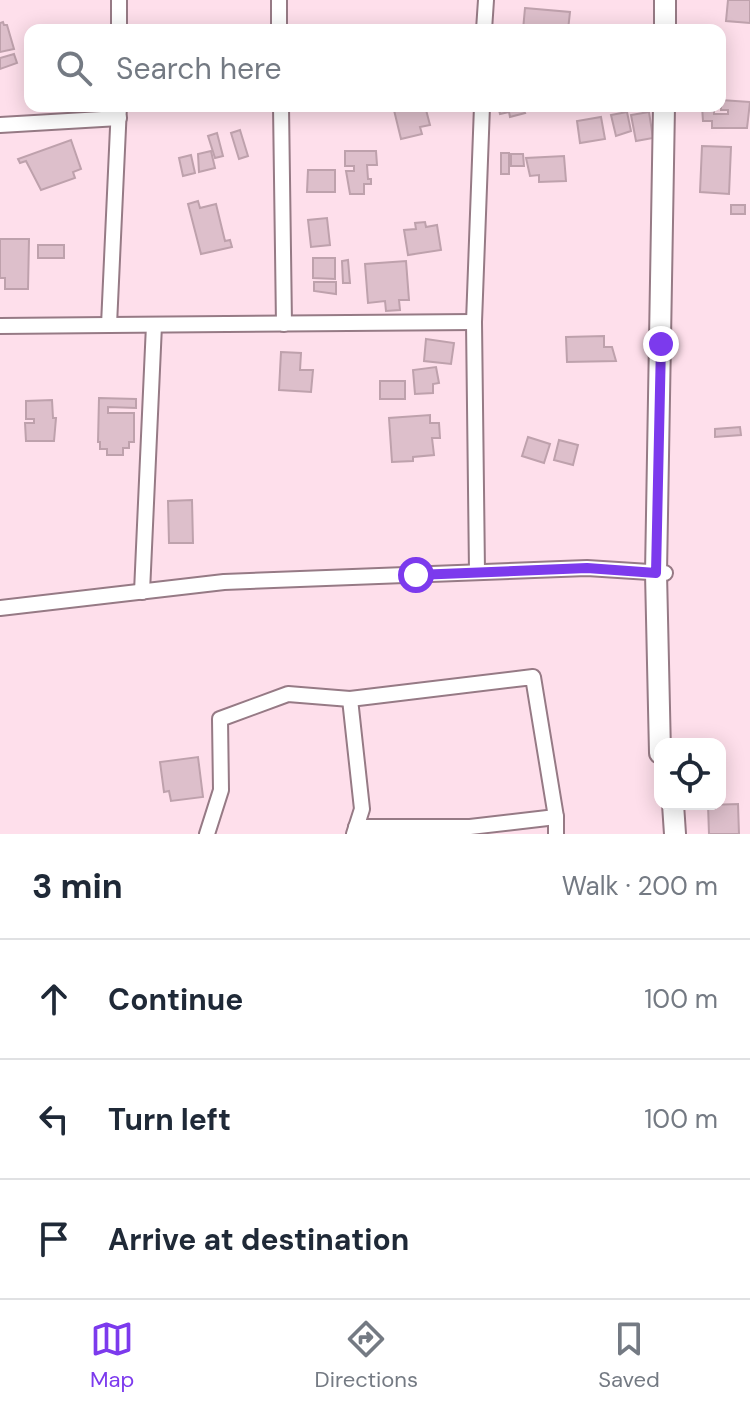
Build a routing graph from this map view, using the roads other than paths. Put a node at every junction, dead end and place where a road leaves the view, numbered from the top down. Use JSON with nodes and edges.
{"nodes":[{"id":1,"x":119,"y":0,"type":"edge"},
{"id":2,"x":279,"y":0,"type":"edge"},
{"id":3,"x":486,"y":0,"type":"edge"},
{"id":4,"x":665,"y":0,"type":"edge"},
{"id":5,"x":677,"y":0,"type":"edge"},
{"id":6,"x":119,"y":24,"type":"edge"},
{"id":7,"x":279,"y":24,"type":"edge"},
{"id":8,"x":484,"y":24,"type":"edge"},
{"id":9,"x":665,"y":24,"type":"edge"},
{"id":10,"x":677,"y":24,"type":"edge"},
{"id":11,"x":119,"y":112,"type":"edge"},
{"id":12,"x":281,"y":112,"type":"edge"},
{"id":13,"x":482,"y":112,"type":"edge"},
{"id":14,"x":664,"y":112,"type":"edge"},
{"id":15,"x":676,"y":112,"type":"edge"},
{"id":16,"x":0,"y":125,"type":"edge"},
{"id":17,"x":474,"y":322,"type":"junction"},
{"id":18,"x":284,"y":324,"type":"junction"},
{"id":19,"x":109,"y":325,"type":"junction"},
{"id":20,"x":154,"y":325,"type":"junction"},
{"id":21,"x":0,"y":326,"type":"edge"},
{"id":22,"x":477,"y":572,"type":"junction"},
{"id":23,"x":661,"y":573,"type":"junction"},
{"id":24,"x":142,"y":592,"type":"junction"},
{"id":25,"x":0,"y":608,"type":"edge"},
{"id":26,"x":350,"y":699,"type":"junction"},
{"id":27,"x":660,"y":738,"type":"edge"},
{"id":28,"x":670,"y":738,"type":"edge"},
{"id":29,"x":661,"y":810,"type":"edge"},
{"id":30,"x":673,"y":810,"type":"edge"},
{"id":31,"x":556,"y":817,"type":"junction"},
{"id":32,"x":355,"y":830,"type":"edge"},
{"id":33,"x":207,"y":834,"type":"edge"},
{"id":34,"x":556,"y":834,"type":"edge"},
{"id":35,"x":662,"y":834,"type":"edge"},
{"id":36,"x":675,"y":834,"type":"edge"}],
"edges":[{"from":1,"to":6,"type":"street"},
{"from":2,"to":7,"type":"street"},
{"from":3,"to":8,"type":"street"},
{"from":4,"to":9,"type":"main road"},
{"from":5,"to":10,"type":"main road"},
{"from":11,"to":16,"type":"street"},
{"from":11,"to":19,"type":"street"},
{"from":12,"to":18,"type":"street"},
{"from":13,"to":17,"type":"street"},
{"from":14,"to":23,"type":"main road"},
{"from":15,"to":23,"type":"main road"},
{"from":17,"to":18,"type":"street"},
{"from":17,"to":22,"type":"street"},
{"from":18,"to":20,"type":"street"},
{"from":19,"to":20,"type":"street"},
{"from":19,"to":21,"type":"street"},
{"from":20,"to":24,"type":"street"},
{"from":22,"to":23,"type":"street"},
{"from":22,"to":24,"type":"street"},
{"from":23,"to":27,"type":"main road"},
{"from":23,"to":28,"type":"main road"},
{"from":24,"to":25,"type":"street"},
{"from":26,"to":31,"type":"street"},
{"from":26,"to":32,"type":"street"},
{"from":26,"to":33,"type":"street"},
{"from":29,"to":35,"type":"main road"},
{"from":30,"to":36,"type":"main road"},
{"from":31,"to":32,"type":"street"},
{"from":31,"to":34,"type":"street"}]}
